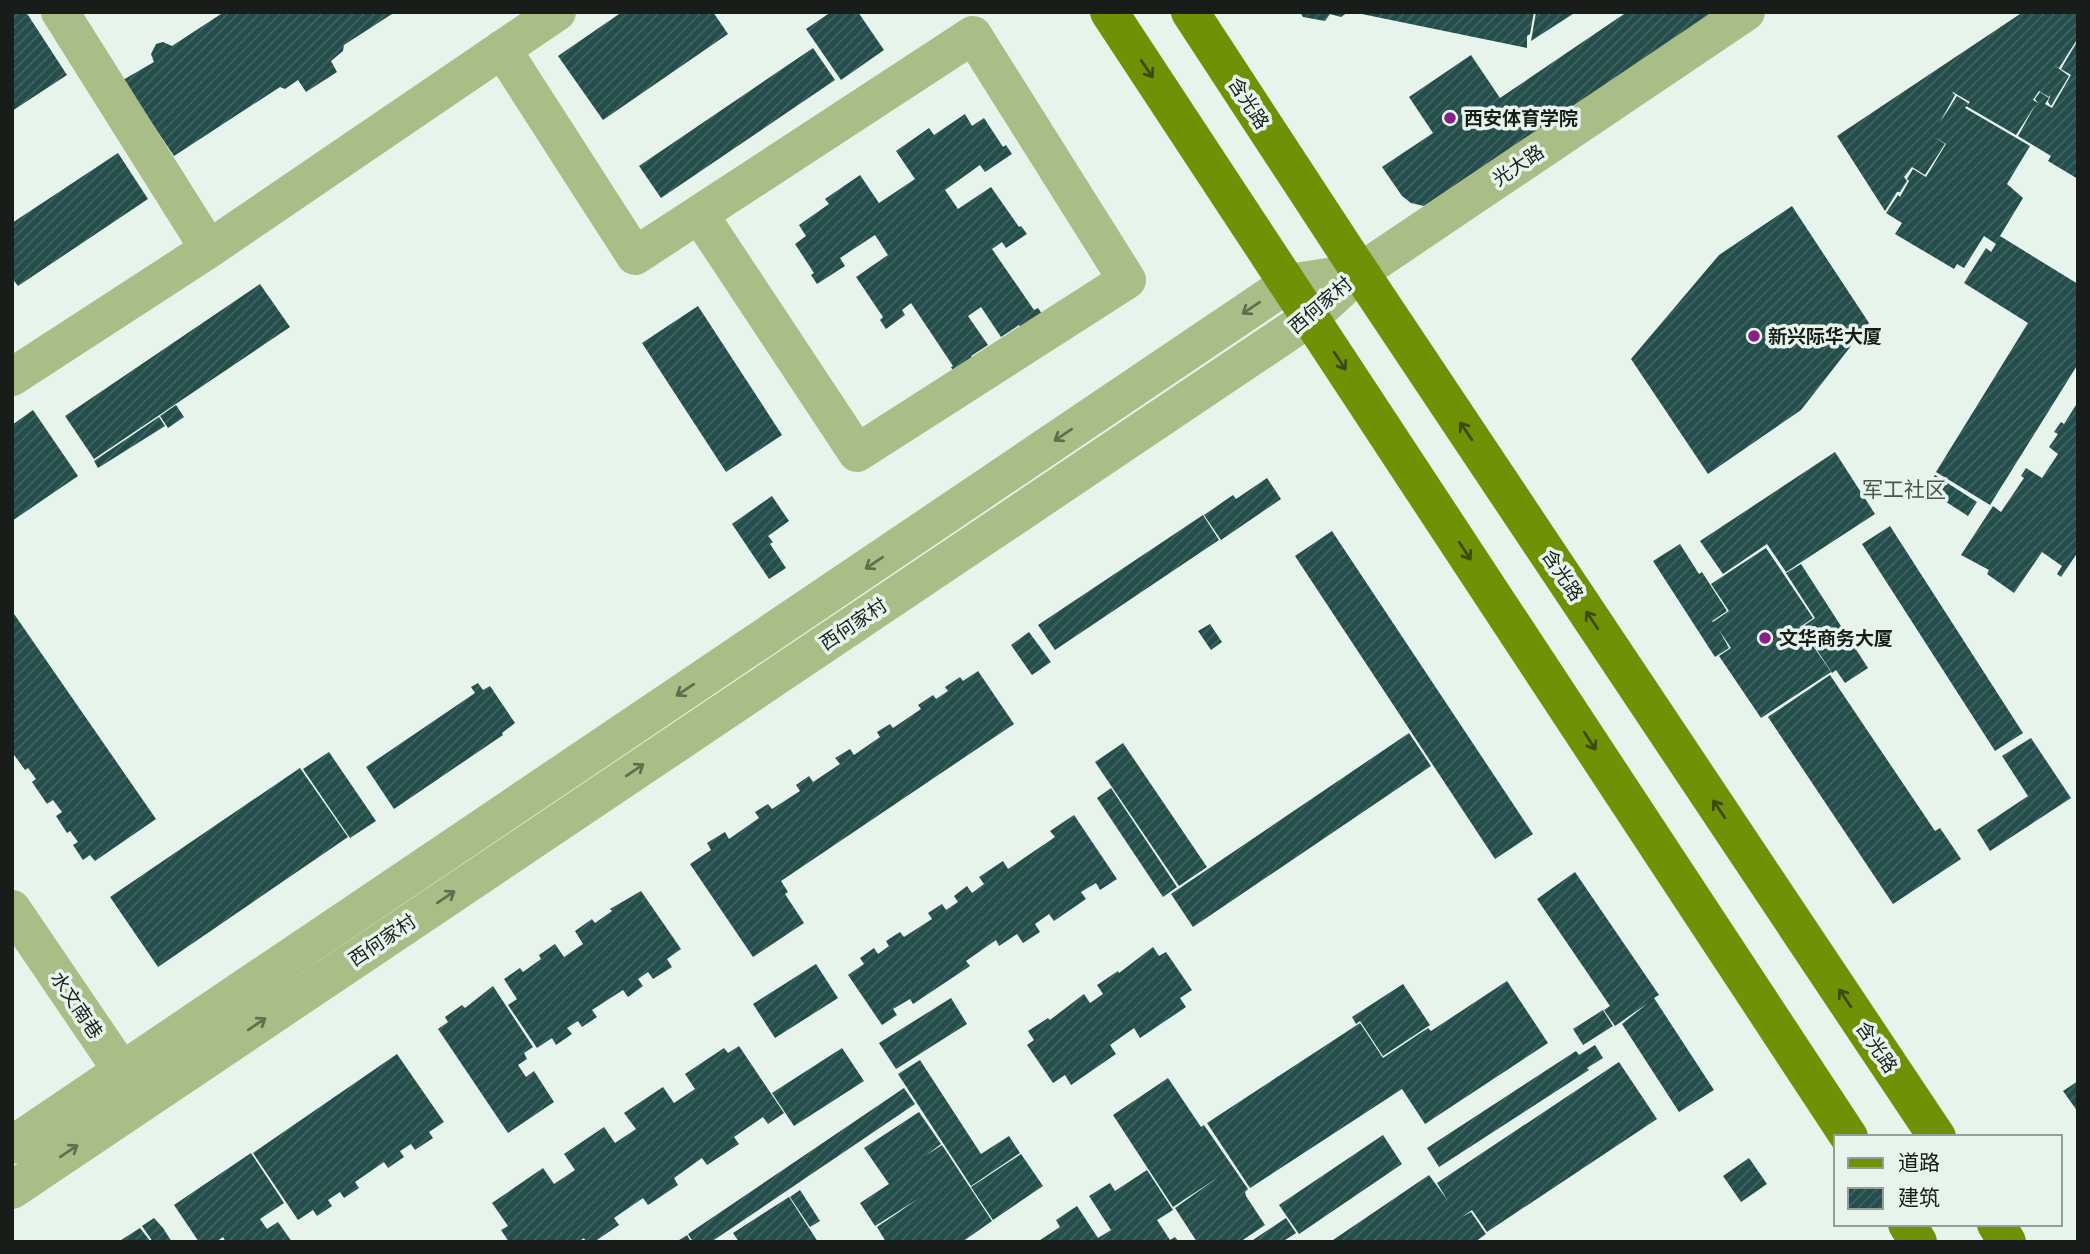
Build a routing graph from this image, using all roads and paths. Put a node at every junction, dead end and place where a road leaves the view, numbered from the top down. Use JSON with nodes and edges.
{"nodes":[{"id":1,"x":60,"y":12,"type":"edge"},
{"id":2,"x":557,"y":12,"type":"edge"},
{"id":3,"x":1109,"y":12,"type":"edge"},
{"id":4,"x":1190,"y":12,"type":"edge"},
{"id":5,"x":1746,"y":12,"type":"edge"},
{"id":6,"x":502,"y":49,"type":"junction"},
{"id":7,"x":699,"y":214,"type":"junction"},
{"id":8,"x":209,"y":249,"type":"junction"},
{"id":9,"x":1360,"y":271,"type":"junction"},
{"id":10,"x":1289,"y":283,"type":"junction"},
{"id":11,"x":1311,"y":317,"type":"junction"},
{"id":12,"x":12,"y":377,"type":"edge"},
{"id":13,"x":12,"y":909,"type":"edge"},
{"id":14,"x":132,"y":1086,"type":"junction"},
{"id":15,"x":1848,"y":1135,"type":"edge"},
{"id":16,"x":1936,"y":1135,"type":"edge"},
{"id":17,"x":12,"y":1145,"type":"edge"},
{"id":18,"x":12,"y":1190,"type":"edge"},
{"id":19,"x":1908,"y":1226,"type":"edge"},
{"id":20,"x":1997,"y":1226,"type":"edge"},
{"id":21,"x":1919,"y":1242,"type":"edge"},
{"id":22,"x":2007,"y":1242,"type":"edge"}],
"edges":[{"from":1,"to":8,"type":"street"},
{"from":2,"to":6,"type":"street"},
{"from":3,"to":10,"type":"main road","one_way":true},
{"from":4,"to":9,"type":"main road","name":"含光路"},
{"from":5,"to":9,"type":"street","name":"光大路"},
{"from":6,"to":7,"type":"street"},
{"from":6,"to":8,"type":"street"},
{"from":7,"to":7,"type":"street"},
{"from":8,"to":12,"type":"street"},
{"from":9,"to":10,"type":"street","name":"西何家村"},
{"from":9,"to":11,"type":"street","name":"西何家村"},
{"from":16,"to":9,"type":"main road","name":"含光路","one_way":true},
{"from":10,"to":11,"type":"main road"},
{"from":10,"to":14,"type":"street","name":"西何家村","one_way":true},
{"from":14,"to":11,"type":"street","name":"西何家村","one_way":true},
{"from":11,"to":15,"type":"main road","one_way":true},
{"from":13,"to":14,"type":"street","name":"水文南巷"},
{"from":14,"to":17,"type":"street","name":"西何家村"},
{"from":18,"to":14,"type":"street","name":"西何家村","one_way":true},
{"from":19,"to":21,"type":"main road"},
{"from":20,"to":22,"type":"main road"}]}
